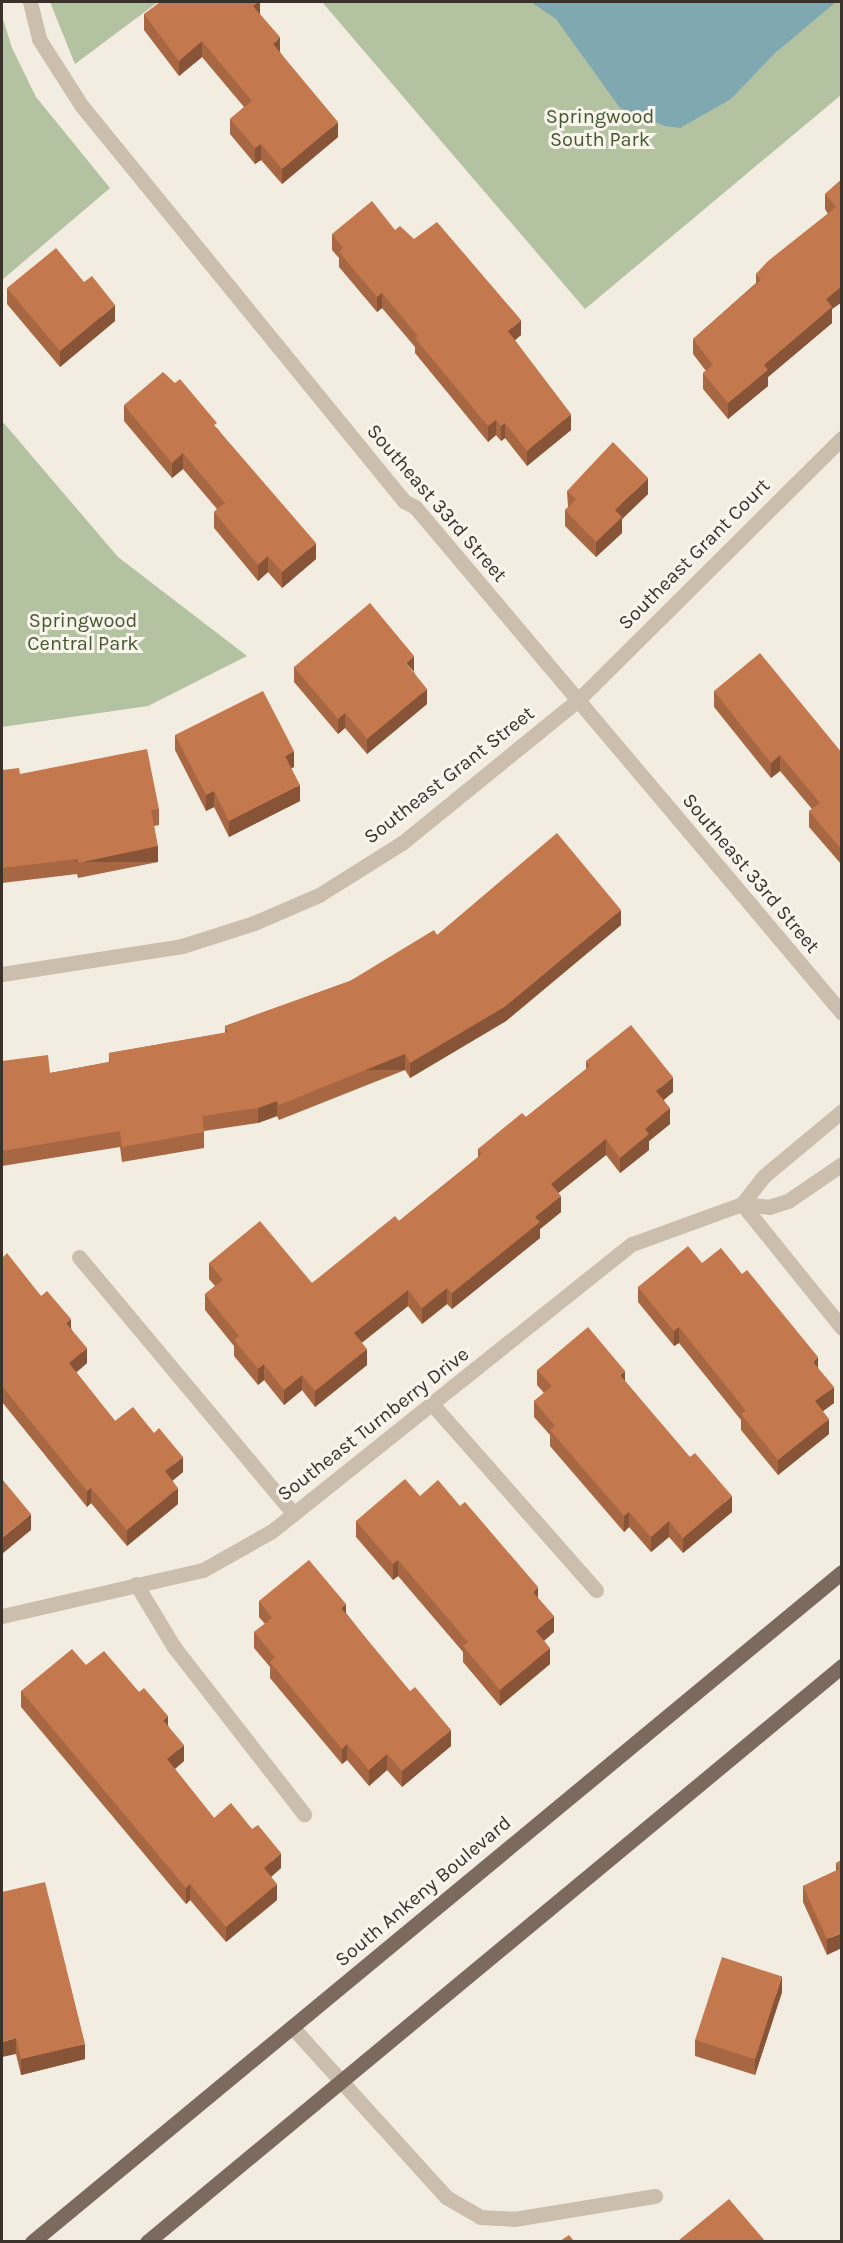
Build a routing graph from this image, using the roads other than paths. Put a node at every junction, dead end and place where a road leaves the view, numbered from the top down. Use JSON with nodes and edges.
{"nodes":[{"id":1,"x":30,"y":2,"type":"edge"},
{"id":2,"x":842,"y":438,"type":"edge"},
{"id":3,"x":577,"y":700,"type":"junction"},
{"id":4,"x":2,"y":974,"type":"edge"},
{"id":5,"x":842,"y":1013,"type":"edge"},
{"id":6,"x":842,"y":1111,"type":"edge"},
{"id":7,"x":842,"y":1164,"type":"edge"},
{"id":8,"x":742,"y":1204,"type":"junction"},
{"id":9,"x":78,"y":1257,"type":"dead end"},
{"id":10,"x":842,"y":1328,"type":"edge"},
{"id":11,"x":432,"y":1404,"type":"junction"},
{"id":12,"x":293,"y":1513,"type":"junction"},
{"id":13,"x":842,"y":1572,"type":"edge"},
{"id":14,"x":136,"y":1584,"type":"junction"},
{"id":15,"x":596,"y":1590,"type":"dead end"},
{"id":16,"x":2,"y":1616,"type":"edge"},
{"id":17,"x":842,"y":1666,"type":"edge"},
{"id":18,"x":304,"y":1814,"type":"dead end"},
{"id":19,"x":292,"y":2027,"type":"junction"},
{"id":20,"x":339,"y":2082,"type":"junction"},
{"id":21,"x":655,"y":2196,"type":"dead end"},
{"id":22,"x":32,"y":2241,"type":"edge"},
{"id":23,"x":147,"y":2241,"type":"edge"}],
"edges":[{"from":1,"to":3,"type":"street","name":"Southeast 33rd Street"},
{"from":2,"to":3,"type":"street","name":"Southeast Grant Court"},
{"from":3,"to":4,"type":"street","name":"Southeast Grant Street"},
{"from":3,"to":5,"type":"street","name":"Southeast 33rd Street"},
{"from":6,"to":8,"type":"street"},
{"from":7,"to":8,"type":"street","name":"Southeast Turnberry Drive"},
{"from":8,"to":10,"type":"street"},
{"from":8,"to":11,"type":"street","name":"Southeast Turnberry Drive"},
{"from":9,"to":12,"type":"street"},
{"from":11,"to":12,"type":"street","name":"Southeast Turnberry Drive"},
{"from":11,"to":15,"type":"street"},
{"from":12,"to":14,"type":"street","name":"Southeast Turnberry Drive"},
{"from":13,"to":19,"type":"main road","name":"South Ankeny Boulevard"},
{"from":14,"to":16,"type":"street","name":"Southeast Turnberry Drive"},
{"from":14,"to":18,"type":"street"},
{"from":17,"to":20,"type":"main road"},
{"from":19,"to":20,"type":"street"},
{"from":19,"to":22,"type":"main road","name":"South Ankeny Boulevard"},
{"from":20,"to":21,"type":"street"},
{"from":20,"to":23,"type":"main road"}]}
